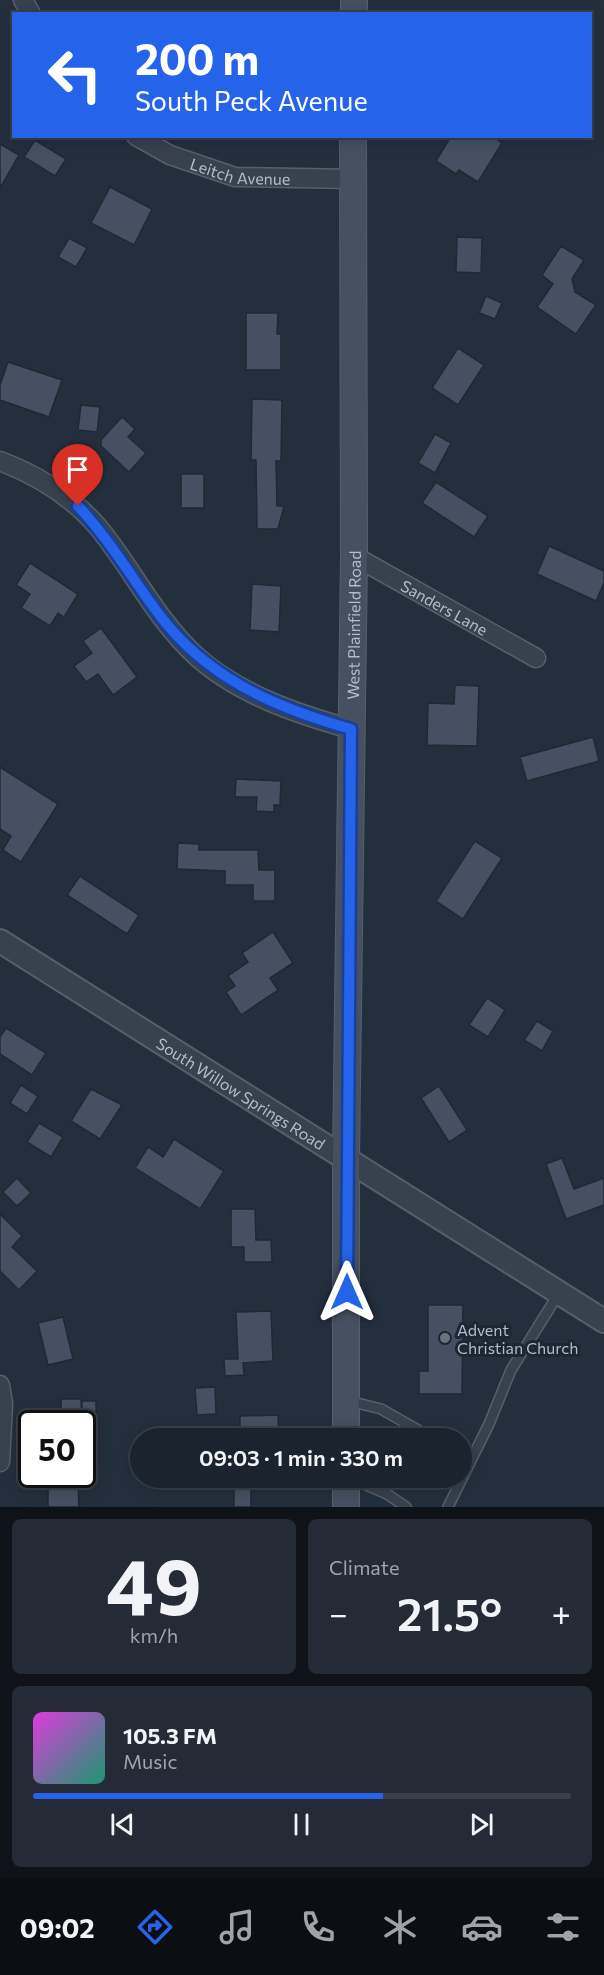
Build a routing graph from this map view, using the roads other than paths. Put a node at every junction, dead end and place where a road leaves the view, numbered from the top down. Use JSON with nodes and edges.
{"nodes":[{"id":1,"x":140,"y":138,"type":"edge"},
{"id":2,"x":353,"y":138,"type":"edge"},
{"id":3,"x":353,"y":179,"type":"junction"},
{"id":4,"x":0,"y":461,"type":"edge"},
{"id":5,"x":354,"y":556,"type":"junction"},
{"id":6,"x":536,"y":658,"type":"dead end"},
{"id":7,"x":351,"y":729,"type":"junction"},
{"id":8,"x":0,"y":941,"type":"edge"},
{"id":9,"x":346,"y":1158,"type":"junction"},
{"id":10,"x":560,"y":1293,"type":"junction"},
{"id":11,"x":603,"y":1319,"type":"edge"},
{"id":12,"x":0,"y":1385,"type":"edge"},
{"id":13,"x":346,"y":1400,"type":"junction"},
{"id":14,"x":346,"y":1428,"type":"edge"},
{"id":15,"x":414,"y":1428,"type":"edge"},
{"id":16,"x":472,"y":1447,"type":"edge"},
{"id":17,"x":0,"y":1462,"type":"edge"},
{"id":18,"x":347,"y":1488,"type":"edge"},
{"id":19,"x":372,"y":1488,"type":"edge"},
{"id":20,"x":455,"y":1488,"type":"edge"},
{"id":21,"x":346,"y":1507,"type":"edge"},
{"id":22,"x":406,"y":1507,"type":"edge"},
{"id":23,"x":448,"y":1507,"type":"edge"}],
"edges":[{"from":1,"to":3,"type":"street","name":"Leitch Avenue"},
{"from":2,"to":3,"type":"main road","name":"West Plainfield Road"},
{"from":3,"to":5,"type":"main road","name":"West Plainfield Road"},
{"from":4,"to":7,"type":"street"},
{"from":5,"to":6,"type":"street","name":"Sanders Lane"},
{"from":5,"to":7,"type":"main road","name":"West Plainfield Road"},
{"from":7,"to":9,"type":"main road","name":"West Plainfield Road"},
{"from":8,"to":9,"type":"street","name":"South Willow Springs Road"},
{"from":9,"to":10,"type":"street","name":"South Willow Springs Road"},
{"from":9,"to":13,"type":"main road","name":"West Plainfield Road"},
{"from":10,"to":11,"type":"street","name":"South Willow Springs Road"},
{"from":10,"to":16,"type":"lane"},
{"from":12,"to":17,"type":"street"},
{"from":13,"to":14,"type":"main road","name":"West Plainfield Road"},
{"from":13,"to":15,"type":"lane"},
{"from":18,"to":21,"type":"main road"},
{"from":19,"to":22,"type":"lane"},
{"from":20,"to":23,"type":"lane"}]}
